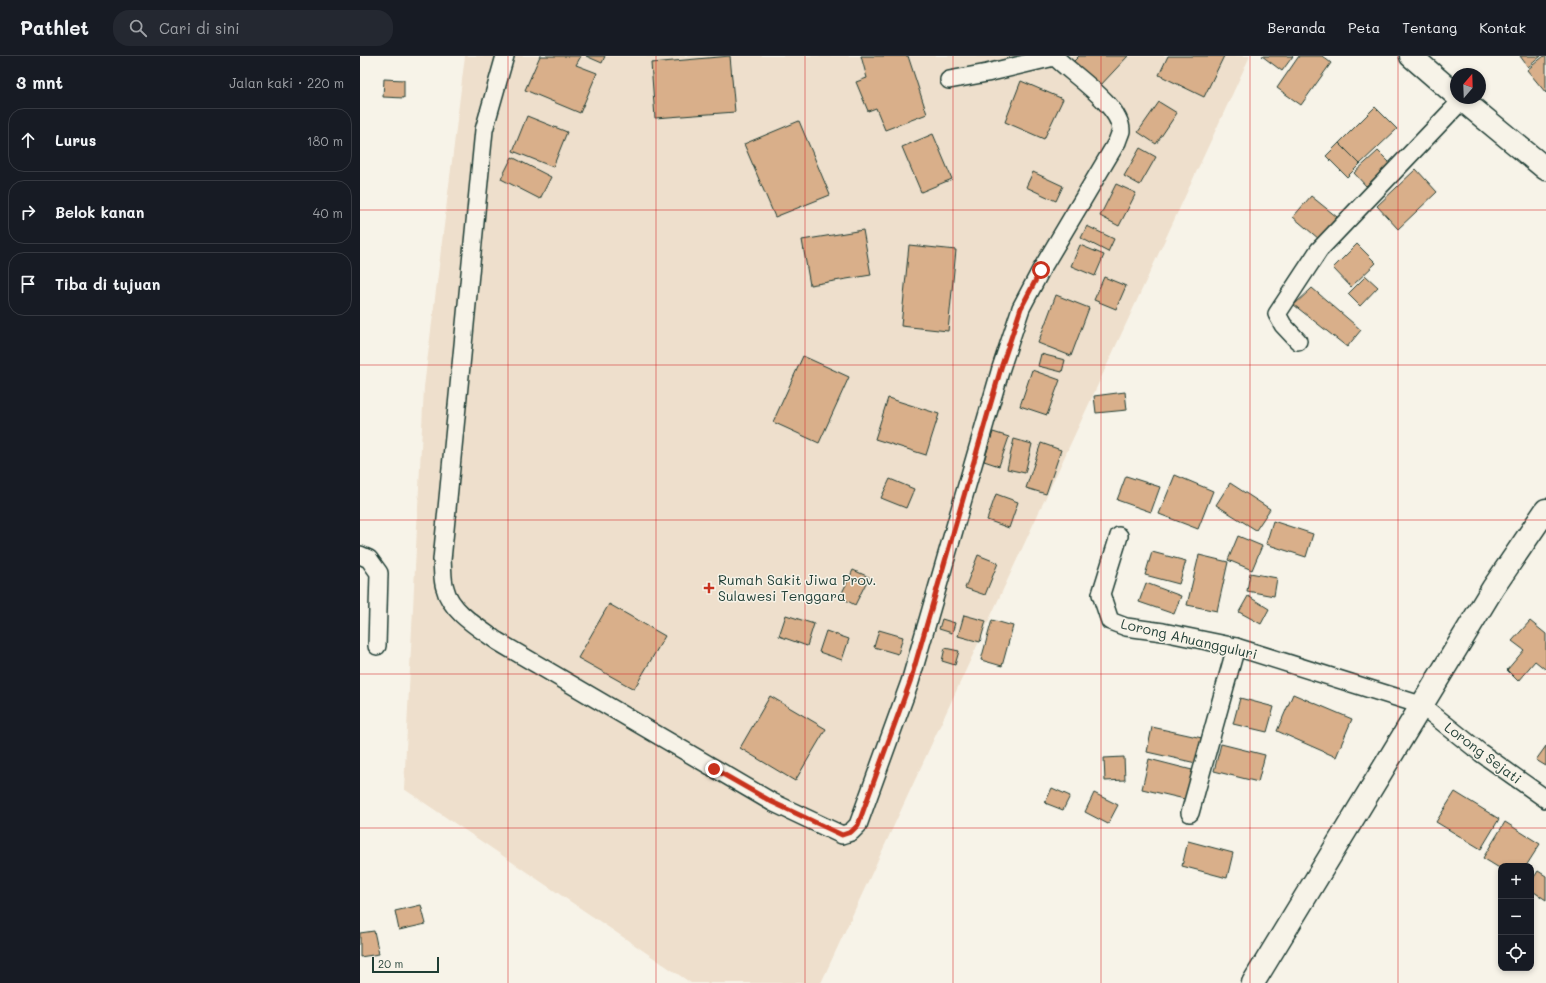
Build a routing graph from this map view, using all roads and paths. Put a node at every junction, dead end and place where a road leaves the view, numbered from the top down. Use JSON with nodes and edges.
{"nodes":[{"id":1,"x":505,"y":56,"type":"edge"},
{"id":2,"x":1054,"y":56,"type":"edge"},
{"id":3,"x":1411,"y":56,"type":"edge"},
{"id":4,"x":949,"y":80,"type":"dead end"},
{"id":5,"x":1450,"y":90,"type":"edge"},
{"id":6,"x":1453,"y":104,"type":"edge"},
{"id":7,"x":1466,"y":104,"type":"edge"},
{"id":8,"x":1546,"y":169,"type":"edge"},
{"id":9,"x":1298,"y":341,"type":"dead end"},
{"id":10,"x":1546,"y":510,"type":"edge"},
{"id":11,"x":1119,"y":536,"type":"dead end"},
{"id":12,"x":360,"y":555,"type":"edge"},
{"id":13,"x":377,"y":646,"type":"dead end"},
{"id":14,"x":1236,"y":647,"type":"junction"},
{"id":15,"x":1421,"y":705,"type":"junction"},
{"id":16,"x":1546,"y":799,"type":"edge"},
{"id":17,"x":1190,"y":813,"type":"dead end"},
{"id":18,"x":1253,"y":983,"type":"edge"}],
"edges":[{"from":1,"to":2,"type":"street"},
{"from":2,"to":4,"type":"street"},
{"from":3,"to":5,"type":"street"},
{"from":6,"to":9,"type":"street"},
{"from":7,"to":8,"type":"street"},
{"from":10,"to":15,"type":"street"},
{"from":11,"to":14,"type":"street","name":"Lorong Ahuangguluri"},
{"from":12,"to":13,"type":"street"},
{"from":14,"to":15,"type":"street","name":"Lorong Ahuangguluri"},
{"from":14,"to":17,"type":"street"},
{"from":15,"to":16,"type":"street","name":"Lorong Sejati"},
{"from":15,"to":18,"type":"street"}]}
